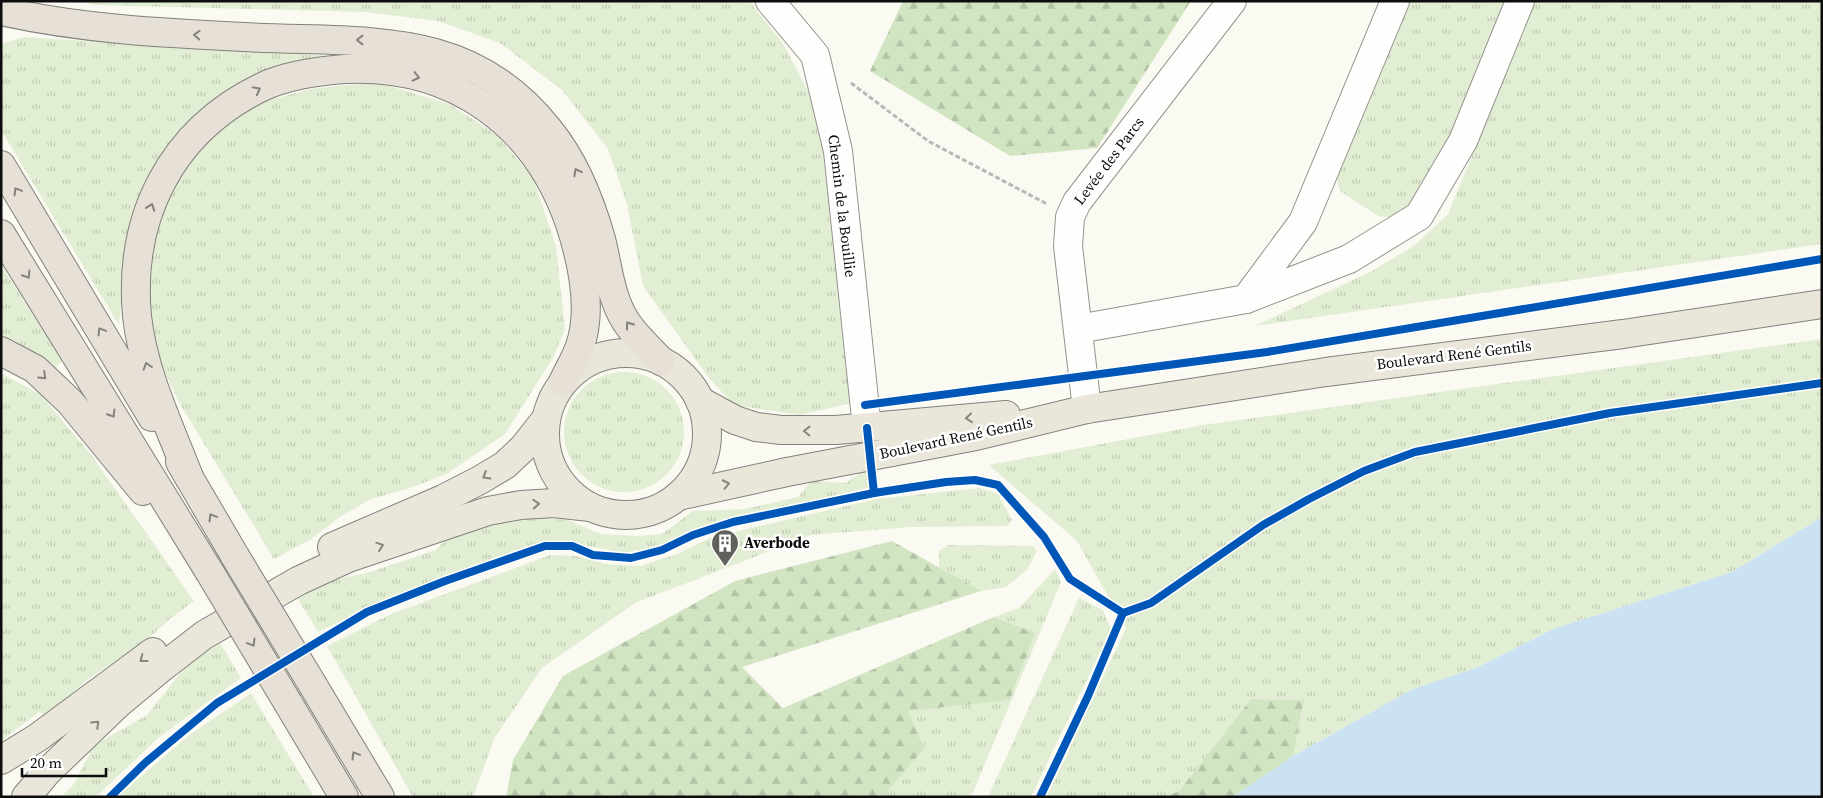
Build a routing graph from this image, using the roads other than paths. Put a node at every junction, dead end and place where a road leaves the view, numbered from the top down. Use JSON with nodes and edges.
{"nodes":[{"id":1,"x":770,"y":1,"type":"edge"},
{"id":2,"x":1232,"y":1,"type":"edge"},
{"id":3,"x":1395,"y":1,"type":"edge"},
{"id":4,"x":1520,"y":1,"type":"edge"},
{"id":5,"x":1,"y":11,"type":"edge"},
{"id":6,"x":1,"y":165,"type":"edge"},
{"id":7,"x":1,"y":234,"type":"edge"},
{"id":8,"x":1246,"y":299,"type":"junction"},
{"id":9,"x":1822,"y":304,"type":"edge"},
{"id":10,"x":1078,"y":329,"type":"junction"},
{"id":11,"x":1,"y":351,"type":"edge"},
{"id":12,"x":661,"y":361,"type":"junction"},
{"id":13,"x":563,"y":382,"type":"junction"},
{"id":14,"x":700,"y":401,"type":"junction"},
{"id":15,"x":1087,"y":409,"type":"junction"},
{"id":16,"x":546,"y":419,"type":"junction"},
{"id":17,"x":867,"y":428,"type":"junction"},
{"id":18,"x":189,"y":477,"type":"junction"},
{"id":19,"x":678,"y":496,"type":"junction"},
{"id":20,"x":590,"y":507,"type":"junction"},
{"id":21,"x":209,"y":571,"type":"junction"},
{"id":22,"x":1,"y":760,"type":"edge"},
{"id":23,"x":26,"y":797,"type":"edge"},
{"id":24,"x":344,"y":797,"type":"edge"},
{"id":25,"x":380,"y":797,"type":"edge"}],
"edges":[{"from":1,"to":17,"type":"street","name":"Chemin de la Bouillie"},
{"from":2,"to":10,"type":"street","name":"Levée des Parcs"},
{"from":3,"to":8,"type":"street"},
{"from":4,"to":8,"type":"street"},
{"from":12,"to":5,"type":"highway","one_way":true},
{"from":18,"to":6,"type":"highway","one_way":true},
{"from":7,"to":21,"type":"highway","one_way":true},
{"from":8,"to":10,"type":"street"},
{"from":9,"to":15,"type":"main road","name":"Boulevard René Gentils"},
{"from":10,"to":15,"type":"street","name":"Levée des Parcs"},
{"from":11,"to":21,"type":"highway","one_way":true},
{"from":12,"to":13,"type":"main road"},
{"from":12,"to":14,"type":"main road"},
{"from":13,"to":16,"type":"main road"},
{"from":18,"to":13,"type":"highway","one_way":true},
{"from":17,"to":14,"type":"main road","name":"Boulevard René Gentils","one_way":true},
{"from":14,"to":19,"type":"main road"},
{"from":15,"to":17,"type":"main road","name":"Boulevard René Gentils","one_way":true},
{"from":19,"to":15,"type":"main road","name":"Boulevard René Gentils","one_way":true},
{"from":16,"to":20,"type":"main road"},
{"from":16,"to":22,"type":"main road","one_way":true},
{"from":25,"to":18,"type":"highway","one_way":true,"bridge":true},
{"from":19,"to":20,"type":"main road"},
{"from":23,"to":20,"type":"main road","one_way":true},
{"from":21,"to":24,"type":"highway","one_way":true,"bridge":true}]}
